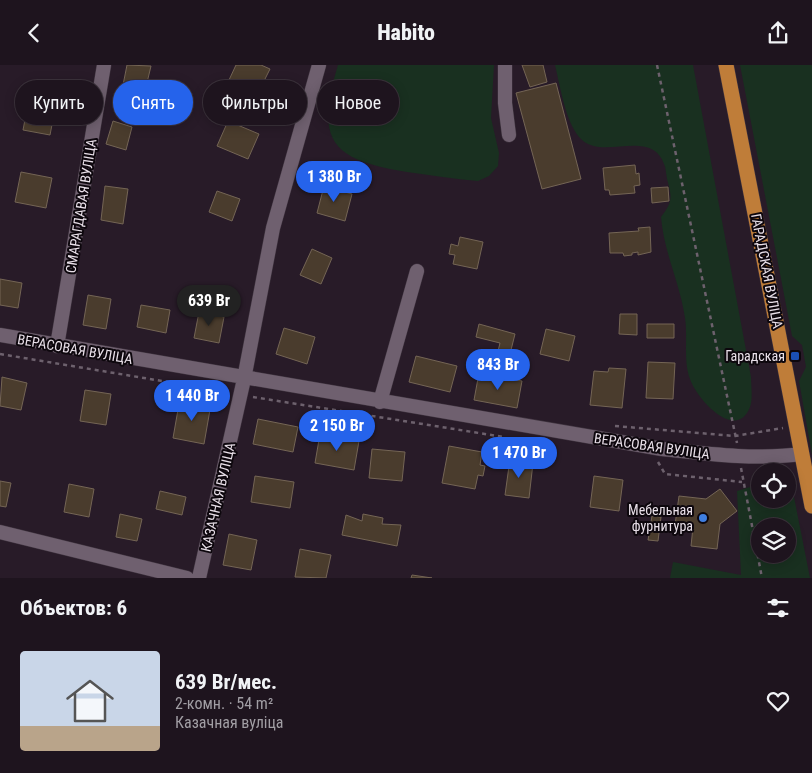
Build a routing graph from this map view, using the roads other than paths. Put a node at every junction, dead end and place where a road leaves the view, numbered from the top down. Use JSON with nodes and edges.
{"nodes":[{"id":1,"x":104,"y":65,"type":"edge"},
{"id":2,"x":319,"y":65,"type":"edge"},
{"id":3,"x":505,"y":65,"type":"edge"},
{"id":4,"x":726,"y":65,"type":"edge"},
{"id":5,"x":509,"y":135,"type":"dead end"},
{"id":6,"x":417,"y":271,"type":"dead end"},
{"id":7,"x":0,"y":335,"type":"edge"},
{"id":8,"x":57,"y":346,"type":"junction"},
{"id":9,"x":244,"y":379,"type":"junction"},
{"id":10,"x":380,"y":401,"type":"junction"},
{"id":11,"x":802,"y":454,"type":"junction"},
{"id":12,"x":812,"y":506,"type":"edge"},
{"id":13,"x":0,"y":532,"type":"edge"},
{"id":14,"x":187,"y":578,"type":"edge"},
{"id":15,"x":199,"y":578,"type":"edge"}],
"edges":[{"from":1,"to":8,"type":"street","name":"СМАРАГДАВАЯ ВУЛІЦА"},
{"from":2,"to":9,"type":"street","name":"КАЗАЧНАЯ ВУЛІЦА"},
{"from":3,"to":5,"type":"street"},
{"from":4,"to":11,"type":"main road","name":"ГАРАДСКАЯ ВУЛІЦА"},
{"from":6,"to":10,"type":"street"},
{"from":7,"to":8,"type":"street","name":"ВЕРАСОВАЯ ВУЛІЦА"},
{"from":8,"to":9,"type":"street","name":"ВЕРАСОВАЯ ВУЛІЦА"},
{"from":9,"to":10,"type":"street","name":"ВЕРАСОВАЯ ВУЛІЦА"},
{"from":9,"to":15,"type":"street","name":"КАЗАЧНАЯ ВУЛІЦА"},
{"from":10,"to":11,"type":"street","name":"ВЕРАСОВАЯ ВУЛІЦА"},
{"from":11,"to":12,"type":"main road","name":"ГАРАДСКАЯ ВУЛІЦА"},
{"from":13,"to":14,"type":"street"}]}
